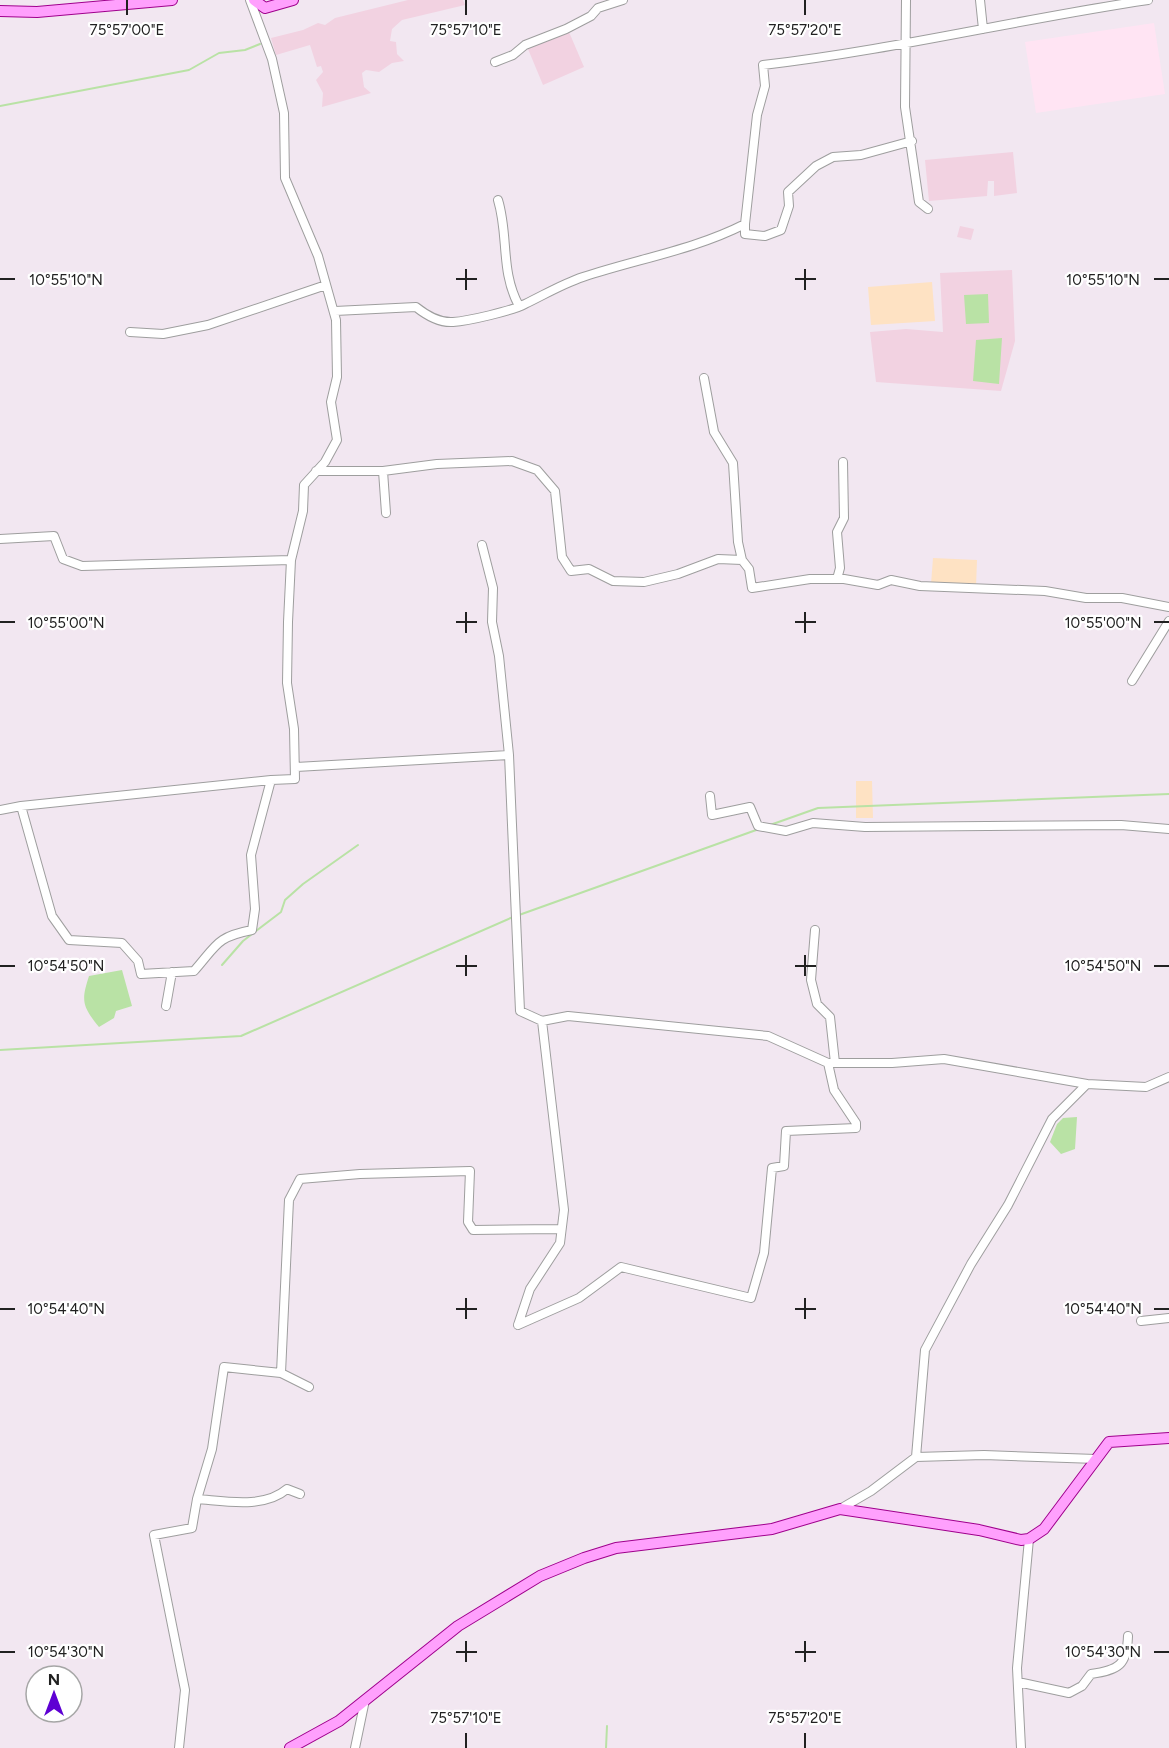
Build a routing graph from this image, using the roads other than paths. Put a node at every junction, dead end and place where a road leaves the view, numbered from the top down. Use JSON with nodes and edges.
{"nodes":[{"id":1,"x":172,"y":0,"type":"edge"},
{"id":2,"x":252,"y":0,"type":"edge"},
{"id":3,"x":294,"y":0,"type":"edge"},
{"id":4,"x":623,"y":0,"type":"edge"},
{"id":5,"x":906,"y":0,"type":"edge"},
{"id":6,"x":980,"y":0,"type":"edge"},
{"id":7,"x":1148,"y":0,"type":"edge"},
{"id":8,"x":0,"y":11,"type":"edge"},
{"id":9,"x":983,"y":29,"type":"junction"},
{"id":10,"x":906,"y":45,"type":"junction"},
{"id":11,"x":495,"y":62,"type":"dead end"},
{"id":12,"x":912,"y":141,"type":"junction"},
{"id":13,"x":498,"y":201,"type":"dead end"},
{"id":14,"x":928,"y":209,"type":"dead end"},
{"id":15,"x":745,"y":224,"type":"junction"},
{"id":16,"x":326,"y":285,"type":"junction"},
{"id":17,"x":519,"y":306,"type":"junction"},
{"id":18,"x":335,"y":311,"type":"junction"},
{"id":19,"x":130,"y":332,"type":"dead end"},
{"id":20,"x":705,"y":378,"type":"dead end"},
{"id":21,"x":843,"y":462,"type":"dead end"},
{"id":22,"x":316,"y":471,"type":"junction"},
{"id":23,"x":383,"y":471,"type":"junction"},
{"id":24,"x":386,"y":513,"type":"dead end"},
{"id":25,"x":0,"y":539,"type":"edge"},
{"id":26,"x":482,"y":545,"type":"dead end"},
{"id":27,"x":291,"y":560,"type":"junction"},
{"id":28,"x":742,"y":560,"type":"junction"},
{"id":29,"x":837,"y":579,"type":"junction"},
{"id":30,"x":1169,"y":607,"type":"edge"},
{"id":31,"x":1169,"y":621,"type":"edge"},
{"id":32,"x":1132,"y":681,"type":"dead end"},
{"id":33,"x":508,"y":755,"type":"junction"},
{"id":34,"x":296,"y":767,"type":"junction"},
{"id":35,"x":271,"y":780,"type":"junction"},
{"id":36,"x":710,"y":796,"type":"dead end"},
{"id":37,"x":21,"y":806,"type":"junction"},
{"id":38,"x":0,"y":810,"type":"edge"},
{"id":39,"x":1169,"y":829,"type":"edge"},
{"id":40,"x":815,"y":930,"type":"dead end"},
{"id":41,"x":172,"y":972,"type":"junction"},
{"id":42,"x":165,"y":1006,"type":"dead end"},
{"id":43,"x":542,"y":1021,"type":"junction"},
{"id":44,"x":832,"y":1063,"type":"junction"},
{"id":45,"x":1169,"y":1077,"type":"edge"},
{"id":46,"x":1087,"y":1084,"type":"junction"},
{"id":47,"x":561,"y":1229,"type":"junction"},
{"id":48,"x":1169,"y":1318,"type":"edge"},
{"id":49,"x":1141,"y":1320,"type":"dead end"},
{"id":50,"x":281,"y":1373,"type":"junction"},
{"id":51,"x":309,"y":1387,"type":"dead end"},
{"id":52,"x":1169,"y":1438,"type":"edge"},
{"id":53,"x":916,"y":1456,"type":"junction"},
{"id":54,"x":1096,"y":1459,"type":"junction"},
{"id":55,"x":300,"y":1494,"type":"dead end"},
{"id":56,"x":197,"y":1499,"type":"junction"},
{"id":57,"x":840,"y":1509,"type":"junction"},
{"id":58,"x":1029,"y":1539,"type":"junction"},
{"id":59,"x":1128,"y":1636,"type":"dead end"},
{"id":60,"x":1018,"y":1682,"type":"junction"},
{"id":61,"x":366,"y":1699,"type":"junction"},
{"id":62,"x":179,"y":1748,"type":"edge"},
{"id":63,"x":290,"y":1748,"type":"edge"},
{"id":64,"x":355,"y":1748,"type":"edge"},
{"id":65,"x":1021,"y":1748,"type":"edge"}],
"edges":[{"from":1,"to":8,"type":"main road"},
{"from":2,"to":3,"type":"main road"},
{"from":2,"to":16,"type":"street"},
{"from":4,"to":11,"type":"street"},
{"from":5,"to":10,"type":"street"},
{"from":6,"to":9,"type":"street"},
{"from":7,"to":9,"type":"street"},
{"from":9,"to":10,"type":"street"},
{"from":10,"to":12,"type":"street"},
{"from":10,"to":15,"type":"street"},
{"from":12,"to":14,"type":"street"},
{"from":12,"to":15,"type":"street"},
{"from":13,"to":17,"type":"street"},
{"from":15,"to":17,"type":"street"},
{"from":16,"to":18,"type":"street"},
{"from":16,"to":19,"type":"street"},
{"from":17,"to":18,"type":"street"},
{"from":18,"to":22,"type":"street"},
{"from":20,"to":28,"type":"street"},
{"from":21,"to":29,"type":"street"},
{"from":22,"to":23,"type":"street"},
{"from":22,"to":27,"type":"street"},
{"from":23,"to":24,"type":"street"},
{"from":23,"to":28,"type":"street"},
{"from":25,"to":27,"type":"street"},
{"from":26,"to":33,"type":"street"},
{"from":27,"to":34,"type":"street"},
{"from":28,"to":29,"type":"street"},
{"from":29,"to":30,"type":"street"},
{"from":31,"to":32,"type":"street"},
{"from":33,"to":34,"type":"street"},
{"from":33,"to":43,"type":"street"},
{"from":34,"to":35,"type":"street"},
{"from":35,"to":37,"type":"street"},
{"from":35,"to":41,"type":"street"},
{"from":36,"to":39,"type":"street"},
{"from":37,"to":38,"type":"street"},
{"from":37,"to":41,"type":"street"},
{"from":40,"to":44,"type":"street"},
{"from":41,"to":42,"type":"street"},
{"from":43,"to":44,"type":"street"},
{"from":43,"to":47,"type":"street"},
{"from":44,"to":46,"type":"street"},
{"from":44,"to":47,"type":"street"},
{"from":45,"to":46,"type":"street"},
{"from":46,"to":53,"type":"street"},
{"from":47,"to":50,"type":"street"},
{"from":48,"to":49,"type":"street"},
{"from":50,"to":51,"type":"street"},
{"from":50,"to":56,"type":"street"},
{"from":52,"to":54,"type":"main road"},
{"from":53,"to":54,"type":"street"},
{"from":53,"to":57,"type":"street"},
{"from":54,"to":58,"type":"main road"},
{"from":55,"to":56,"type":"street"},
{"from":56,"to":62,"type":"street"},
{"from":57,"to":58,"type":"main road"},
{"from":57,"to":61,"type":"main road"},
{"from":58,"to":60,"type":"street"},
{"from":59,"to":60,"type":"street"},
{"from":60,"to":65,"type":"street"},
{"from":61,"to":63,"type":"main road"},
{"from":61,"to":64,"type":"street"}]}
